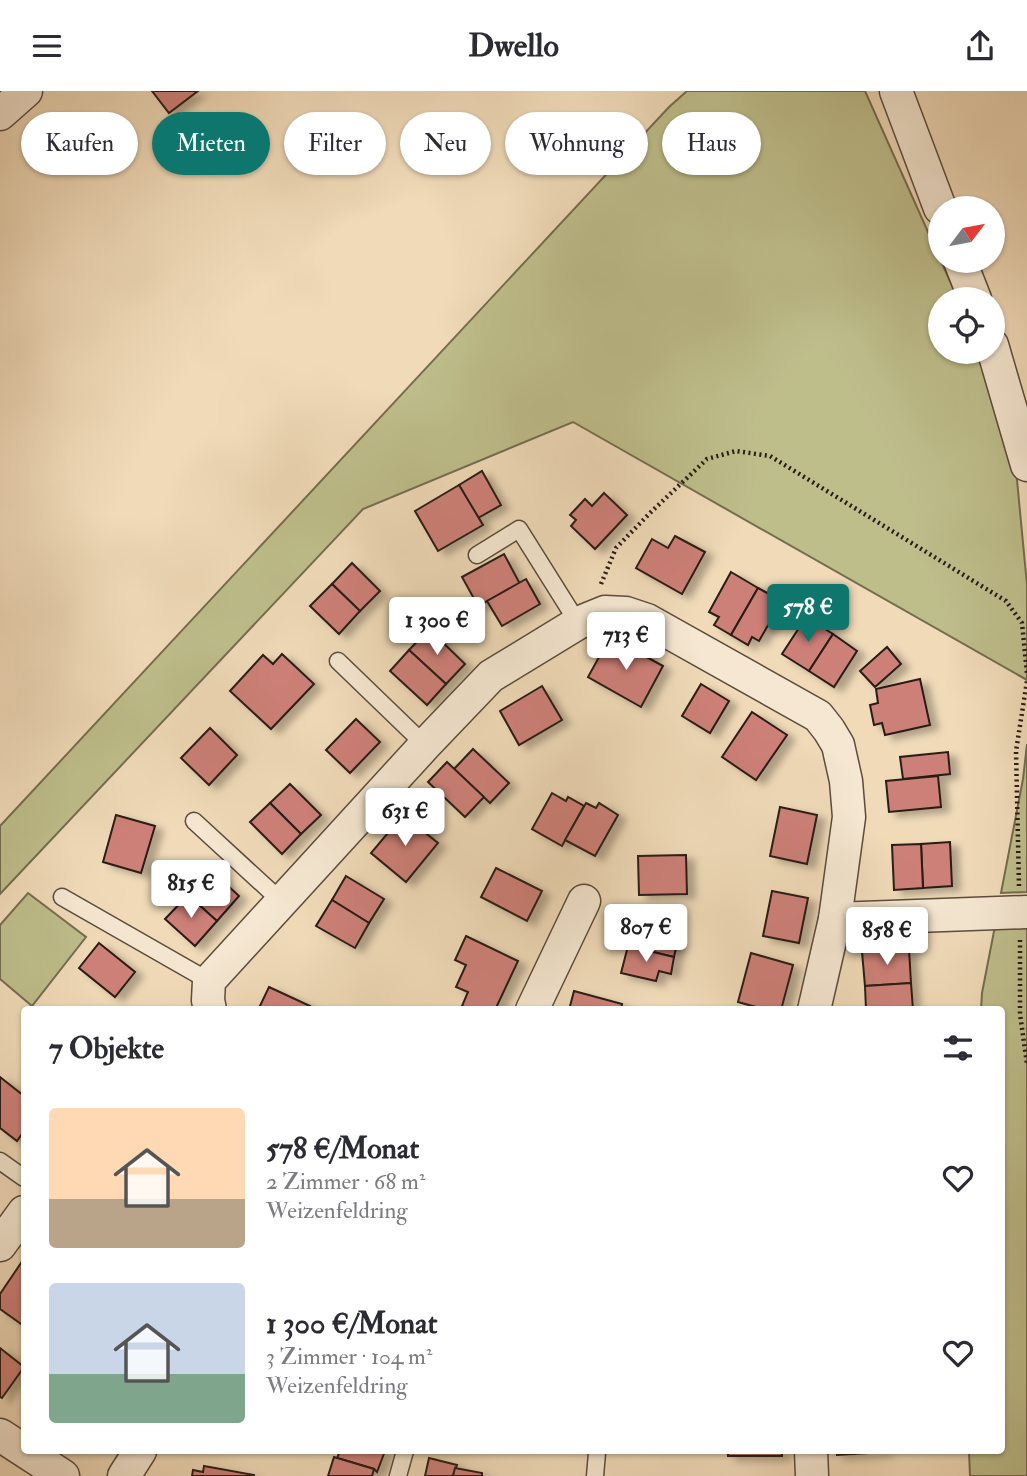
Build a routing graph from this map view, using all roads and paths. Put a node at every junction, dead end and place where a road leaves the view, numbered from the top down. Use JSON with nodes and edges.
{"nodes":[{"id":1,"x":26,"y":91,"type":"edge"},
{"id":2,"x":895,"y":91,"type":"edge"},
{"id":3,"x":0,"y":114,"type":"edge"},
{"id":4,"x":935,"y":196,"type":"edge"},
{"id":5,"x":998,"y":364,"type":"edge"},
{"id":6,"x":1027,"y":465,"type":"edge"},
{"id":7,"x":477,"y":555,"type":"dead end"},
{"id":8,"x":591,"y":618,"type":"junction"},
{"id":9,"x":1024,"y":622,"type":"edge"},
{"id":10,"x":338,"y":661,"type":"dead end"},
{"id":11,"x":1027,"y":674,"type":"edge"},
{"id":12,"x":1027,"y":681,"type":"edge"},
{"id":13,"x":425,"y":744,"type":"junction"},
{"id":14,"x":194,"y":821,"type":"dead end"},
{"id":15,"x":62,"y":897,"type":"dead end"},
{"id":16,"x":281,"y":901,"type":"junction"},
{"id":17,"x":584,"y":901,"type":"dead end"},
{"id":18,"x":1024,"y":912,"type":"edge"},
{"id":19,"x":835,"y":919,"type":"junction"},
{"id":20,"x":210,"y":995,"type":"edge"},
{"id":21,"x":534,"y":1006,"type":"edge"},
{"id":22,"x":815,"y":1006,"type":"edge"},
{"id":23,"x":1027,"y":1065,"type":"edge"},
{"id":24,"x":0,"y":1161,"type":"edge"},
{"id":25,"x":21,"y":1176,"type":"edge"},
{"id":26,"x":21,"y":1216,"type":"edge"},
{"id":27,"x":0,"y":1245,"type":"edge"},
{"id":28,"x":0,"y":1435,"type":"edge"},
{"id":29,"x":21,"y":1449,"type":"edge"},
{"id":30,"x":29,"y":1454,"type":"edge"},
{"id":31,"x":138,"y":1454,"type":"edge"},
{"id":32,"x":404,"y":1454,"type":"edge"},
{"id":33,"x":597,"y":1454,"type":"edge"},
{"id":34,"x":811,"y":1454,"type":"edge"},
{"id":35,"x":63,"y":1476,"type":"edge"},
{"id":36,"x":124,"y":1476,"type":"edge"},
{"id":37,"x":398,"y":1476,"type":"edge"},
{"id":38,"x":595,"y":1476,"type":"edge"},
{"id":39,"x":811,"y":1476,"type":"edge"}],
"edges":[{"from":1,"to":3,"type":"street"},
{"from":2,"to":4,"type":"street"},
{"from":5,"to":6,"type":"street"},
{"from":7,"to":8,"type":"lane"},
{"from":8,"to":9,"type":"path"},
{"from":8,"to":13,"type":"street"},
{"from":8,"to":19,"type":"street"},
{"from":9,"to":11,"type":"path"},
{"from":10,"to":13,"type":"lane"},
{"from":12,"to":18,"type":"path"},
{"from":13,"to":16,"type":"street"},
{"from":14,"to":16,"type":"lane"},
{"from":15,"to":20,"type":"lane"},
{"from":16,"to":20,"type":"street"},
{"from":17,"to":21,"type":"street"},
{"from":18,"to":19,"type":"street"},
{"from":18,"to":23,"type":"path"},
{"from":19,"to":22,"type":"street"},
{"from":24,"to":25,"type":"lane"},
{"from":26,"to":27,"type":"street"},
{"from":28,"to":29,"type":"street"},
{"from":30,"to":35,"type":"street"},
{"from":31,"to":36,"type":"street"},
{"from":32,"to":37,"type":"lane"},
{"from":33,"to":38,"type":"lane"},
{"from":34,"to":39,"type":"street"}]}
